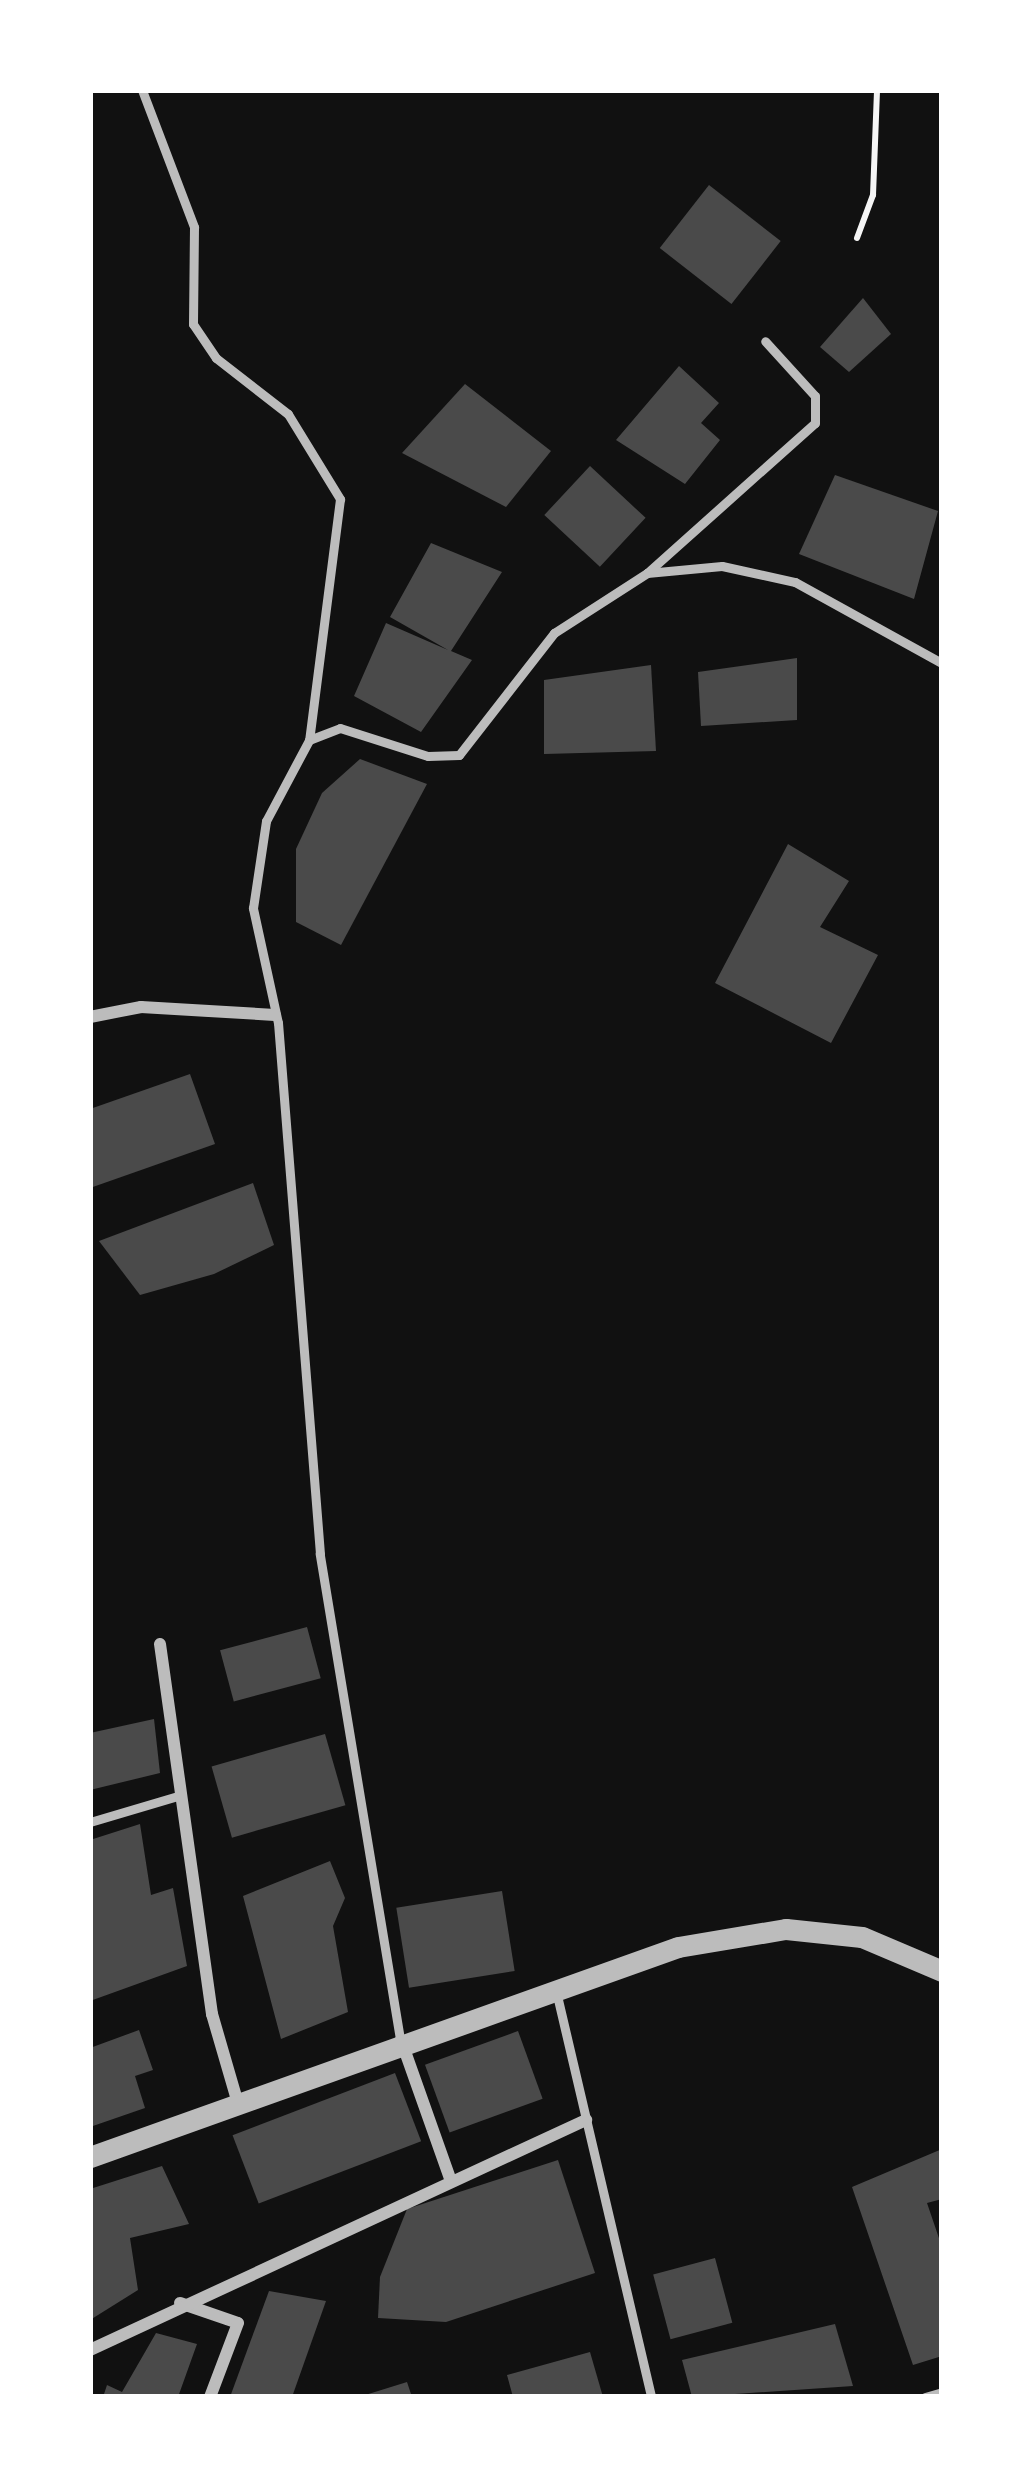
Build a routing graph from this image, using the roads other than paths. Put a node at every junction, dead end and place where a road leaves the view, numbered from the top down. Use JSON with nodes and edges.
{"nodes":[{"id":1,"x":142,"y":90,"type":"edge"},
{"id":2,"x":764,"y":341,"type":"dead end"},
{"id":3,"x":647,"y":573,"type":"junction"},
{"id":4,"x":942,"y":663,"type":"edge"},
{"id":5,"x":309,"y":740,"type":"junction"},
{"id":6,"x":275,"y":1015,"type":"junction"},
{"id":7,"x":90,"y":1017,"type":"edge"},
{"id":8,"x":160,"y":1644,"type":"dead end"},
{"id":9,"x":181,"y":1795,"type":"junction"},
{"id":10,"x":90,"y":1822,"type":"edge"},
{"id":11,"x":942,"y":1971,"type":"edge"},
{"id":12,"x":555,"y":1986,"type":"junction"},
{"id":13,"x":400,"y":2039,"type":"junction"},
{"id":14,"x":237,"y":2101,"type":"junction"},
{"id":15,"x":586,"y":2120,"type":"junction"},
{"id":16,"x":90,"y":2157,"type":"edge"},
{"id":17,"x":450,"y":2178,"type":"junction"},
{"id":18,"x":180,"y":2302,"type":"junction"},
{"id":19,"x":90,"y":2350,"type":"edge"},
{"id":20,"x":942,"y":2392,"type":"edge"},
{"id":21,"x":210,"y":2397,"type":"edge"},
{"id":22,"x":651,"y":2397,"type":"edge"},
{"id":23,"x":925,"y":2397,"type":"edge"}],
"edges":[{"from":1,"to":5,"type":"lane"},
{"from":2,"to":3,"type":"lane"},
{"from":3,"to":4,"type":"lane"},
{"from":3,"to":5,"type":"lane"},
{"from":5,"to":6,"type":"lane"},
{"from":6,"to":7,"type":"street"},
{"from":6,"to":13,"type":"lane"},
{"from":8,"to":9,"type":"street"},
{"from":9,"to":10,"type":"lane"},
{"from":9,"to":14,"type":"street"},
{"from":11,"to":12,"type":"street"},
{"from":12,"to":13,"type":"street"},
{"from":12,"to":15,"type":"lane"},
{"from":13,"to":14,"type":"street"},
{"from":13,"to":17,"type":"street"},
{"from":14,"to":16,"type":"street"},
{"from":15,"to":17,"type":"street"},
{"from":15,"to":22,"type":"lane"},
{"from":17,"to":18,"type":"street"},
{"from":18,"to":19,"type":"street"},
{"from":18,"to":21,"type":"street"},
{"from":20,"to":23,"type":"lane"}]}
